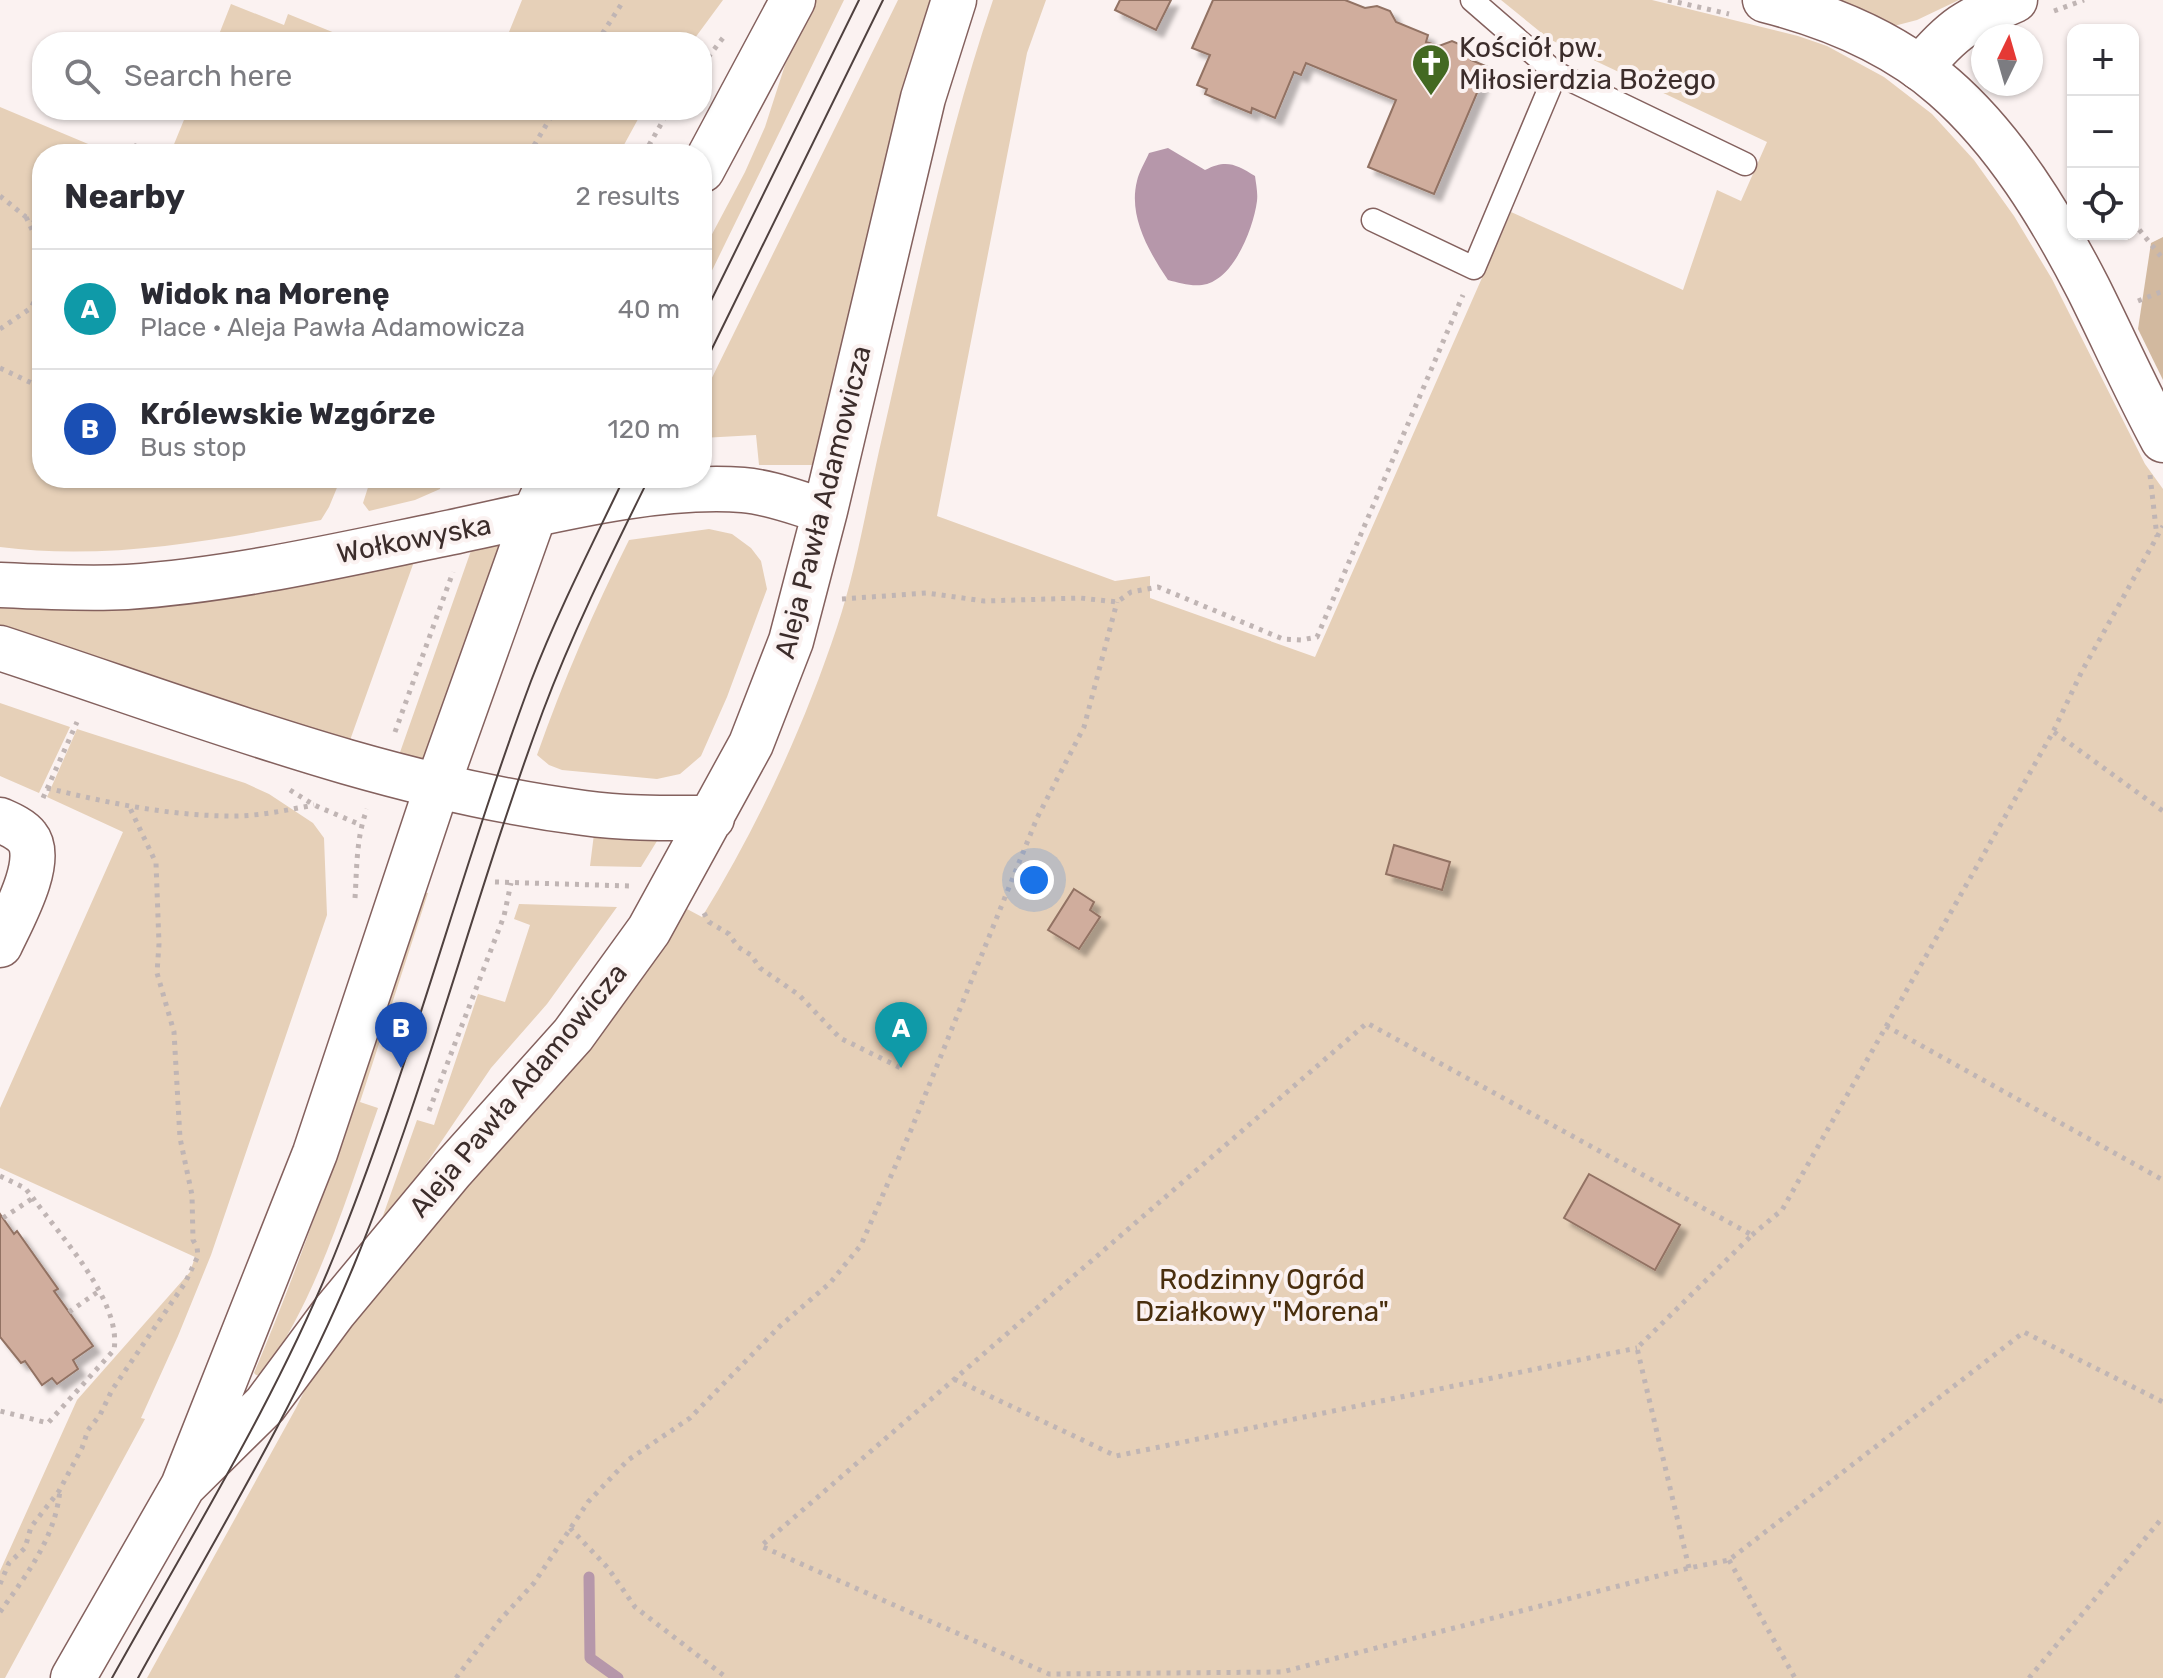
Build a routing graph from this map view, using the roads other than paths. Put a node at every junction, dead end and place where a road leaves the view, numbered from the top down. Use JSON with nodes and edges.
{"nodes":[{"id":1,"x":793,"y":0,"type":"edge"},
{"id":2,"x":954,"y":0,"type":"edge"},
{"id":3,"x":1472,"y":0,"type":"edge"},
{"id":4,"x":1765,"y":0,"type":"edge"},
{"id":5,"x":2015,"y":0,"type":"edge"},
{"id":6,"x":1920,"y":68,"type":"junction"},
{"id":7,"x":1556,"y":73,"type":"junction"},
{"id":8,"x":712,"y":151,"type":"edge"},
{"id":9,"x":1745,"y":164,"type":"dead end"},
{"id":10,"x":1373,"y":220,"type":"dead end"},
{"id":11,"x":2163,"y":440,"type":"edge"},
{"id":12,"x":543,"y":497,"type":"edge"},
{"id":13,"x":825,"y":511,"type":"junction"},
{"id":14,"x":0,"y":585,"type":"edge"},
{"id":15,"x":0,"y":648,"type":"edge"},
{"id":16,"x":437,"y":787,"type":"junction"},
{"id":17,"x":712,"y":818,"type":"junction"},
{"id":18,"x":13,"y":828,"type":"edge"},
{"id":19,"x":0,"y":945,"type":"edge"},
{"id":20,"x":183,"y":1486,"type":"junction"},
{"id":21,"x":73,"y":1678,"type":"edge"}],
"edges":[{"from":1,"to":8,"type":"main road"},
{"from":2,"to":13,"type":"main road","name":"Aleja Pawła Adamowicza"},
{"from":3,"to":7,"type":"lane"},
{"from":4,"to":6,"type":"main road"},
{"from":5,"to":6,"type":"main road"},
{"from":6,"to":11,"type":"main road"},
{"from":7,"to":9,"type":"lane"},
{"from":7,"to":10,"type":"lane"},
{"from":12,"to":13,"type":"main road","name":"Wołkowyska"},
{"from":12,"to":14,"type":"main road","name":"Wołkowyska"},
{"from":12,"to":16,"type":"main road","name":"Aleja Pawła Adamowicza"},
{"from":13,"to":17,"type":"main road","name":"Aleja Pawła Adamowicza"},
{"from":15,"to":16,"type":"main road"},
{"from":16,"to":17,"type":"main road"},
{"from":16,"to":20,"type":"main road","name":"Aleja Pawła Adamowicza"},
{"from":17,"to":20,"type":"main road","name":"Aleja Pawła Adamowicza"},
{"from":18,"to":19,"type":"main road"},
{"from":20,"to":21,"type":"main road","name":"Aleja Pawła Adamowicza"}]}
